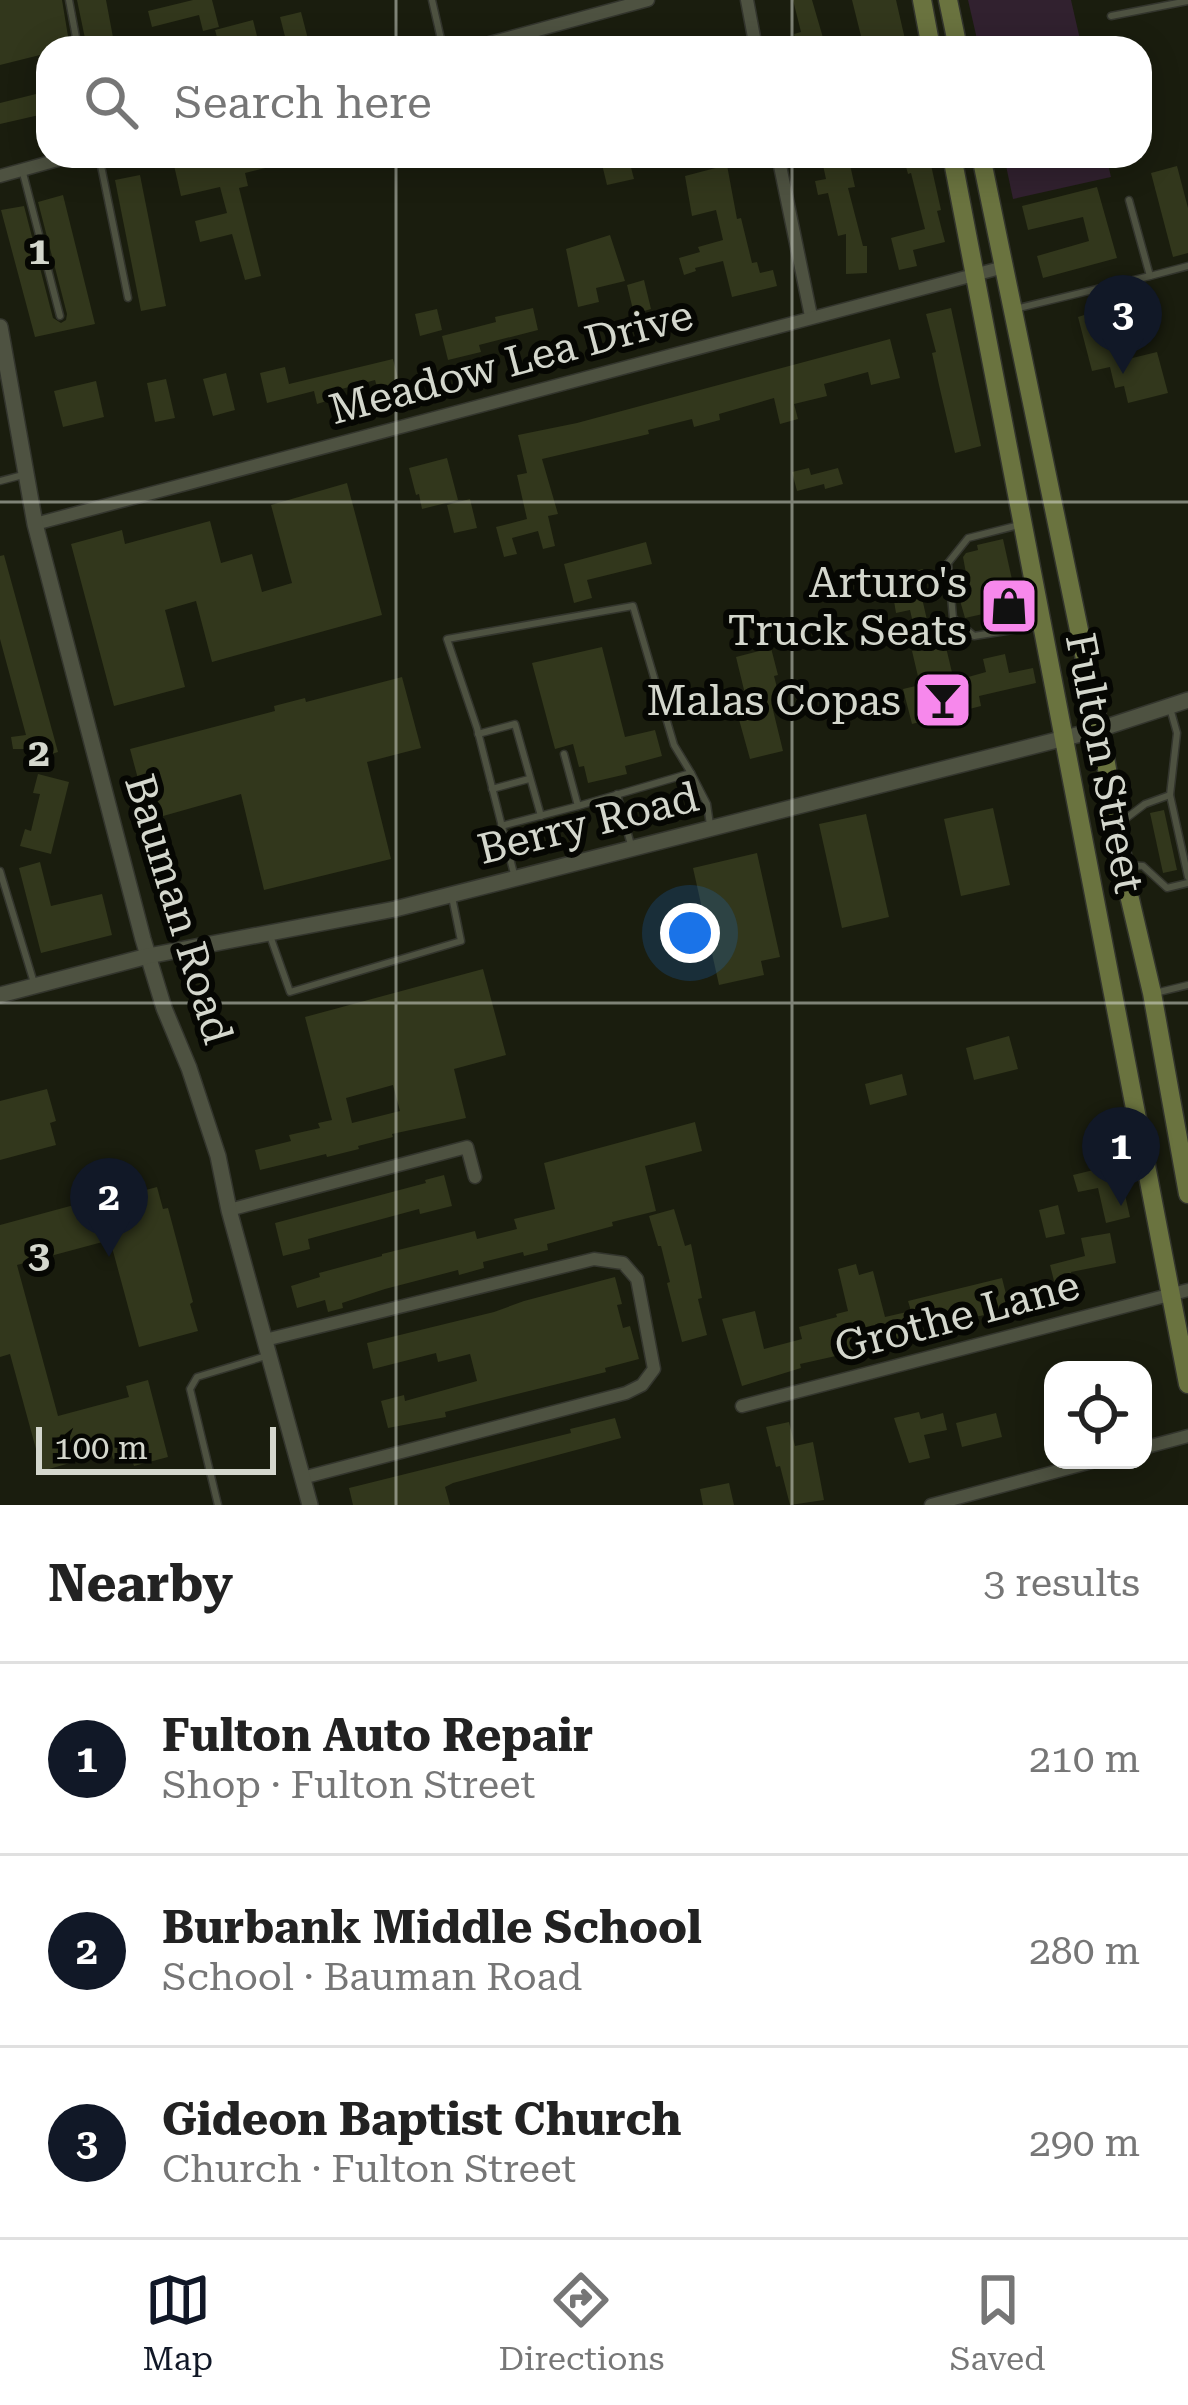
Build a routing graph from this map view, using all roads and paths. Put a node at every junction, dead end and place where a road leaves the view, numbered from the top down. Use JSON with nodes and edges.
{"nodes":[{"id":1,"x":69,"y":0,"type":"edge"},
{"id":2,"x":432,"y":0,"type":"edge"},
{"id":3,"x":648,"y":0,"type":"edge"},
{"id":4,"x":747,"y":0,"type":"edge"},
{"id":5,"x":922,"y":0,"type":"edge"},
{"id":6,"x":948,"y":0,"type":"edge"},
{"id":7,"x":1188,"y":1,"type":"edge"},
{"id":8,"x":1112,"y":16,"type":"dead end"},
{"id":9,"x":76,"y":36,"type":"edge"},
{"id":10,"x":440,"y":36,"type":"edge"},
{"id":11,"x":515,"y":36,"type":"edge"},
{"id":12,"x":754,"y":36,"type":"edge"},
{"id":13,"x":930,"y":36,"type":"edge"},
{"id":14,"x":956,"y":36,"type":"edge"},
{"id":15,"x":36,"y":166,"type":"edge"},
{"id":16,"x":101,"y":168,"type":"edge"},
{"id":17,"x":780,"y":168,"type":"edge"},
{"id":18,"x":954,"y":168,"type":"edge"},
{"id":19,"x":983,"y":168,"type":"edge"},
{"id":20,"x":22,"y":170,"type":"junction"},
{"id":21,"x":0,"y":176,"type":"edge"},
{"id":22,"x":1129,"y":200,"type":"dead end"},
{"id":23,"x":1188,"y":266,"type":"edge"},
{"id":24,"x":1004,"y":267,"type":"junction"},
{"id":25,"x":974,"y":275,"type":"junction"},
{"id":26,"x":1150,"y":277,"type":"junction"},
{"id":27,"x":128,"y":298,"type":"dead end"},
{"id":28,"x":1012,"y":310,"type":"junction"},
{"id":29,"x":60,"y":316,"type":"dead end"},
{"id":30,"x":811,"y":316,"type":"junction"},
{"id":31,"x":0,"y":328,"type":"edge"},
{"id":32,"x":27,"y":474,"type":"junction"},
{"id":33,"x":0,"y":481,"type":"edge"},
{"id":34,"x":35,"y":524,"type":"junction"},
{"id":35,"x":1022,"y":524,"type":"junction"},
{"id":36,"x":1042,"y":625,"type":"junction"},
{"id":37,"x":1188,"y":700,"type":"edge"},
{"id":38,"x":1170,"y":708,"type":"junction"},
{"id":39,"x":1100,"y":729,"type":"junction"},
{"id":40,"x":478,"y":734,"type":"junction"},
{"id":41,"x":1065,"y":738,"type":"junction"},
{"id":42,"x":564,"y":754,"type":"dead end"},
{"id":43,"x":692,"y":772,"type":"junction"},
{"id":44,"x":530,"y":779,"type":"junction"},
{"id":45,"x":492,"y":789,"type":"junction"},
{"id":46,"x":617,"y":794,"type":"junction"},
{"id":47,"x":1170,"y":795,"type":"junction"},
{"id":48,"x":578,"y":806,"type":"junction"},
{"id":49,"x":541,"y":816,"type":"junction"},
{"id":50,"x":1117,"y":825,"type":"junction"},
{"id":51,"x":501,"y":826,"type":"junction"},
{"id":52,"x":711,"y":829,"type":"junction"},
{"id":53,"x":632,"y":848,"type":"junction"},
{"id":54,"x":1124,"y":864,"type":"junction"},
{"id":55,"x":0,"y":871,"type":"edge"},
{"id":56,"x":515,"y":878,"type":"junction"},
{"id":57,"x":1188,"y":880,"type":"edge"},
{"id":58,"x":452,"y":894,"type":"junction"},
{"id":59,"x":268,"y":933,"type":"junction"},
{"id":60,"x":148,"y":956,"type":"junction"},
{"id":61,"x":1188,"y":975,"type":"edge"},
{"id":62,"x":1188,"y":985,"type":"edge"},
{"id":63,"x":35,"y":986,"type":"junction"},
{"id":64,"x":1152,"y":993,"type":"junction"},
{"id":65,"x":0,"y":995,"type":"edge"},
{"id":66,"x":1114,"y":999,"type":"junction"},
{"id":67,"x":476,"y":1177,"type":"dead end"},
{"id":68,"x":1188,"y":1194,"type":"edge"},
{"id":69,"x":229,"y":1210,"type":"junction"},
{"id":70,"x":1179,"y":1292,"type":"edge"},
{"id":71,"x":267,"y":1348,"type":"junction"},
{"id":72,"x":1188,"y":1384,"type":"edge"},
{"id":73,"x":742,"y":1406,"type":"dead end"},
{"id":74,"x":1188,"y":1436,"type":"edge"},
{"id":75,"x":1152,"y":1446,"type":"edge"},
{"id":76,"x":1065,"y":1469,"type":"edge"},
{"id":77,"x":302,"y":1478,"type":"junction"},
{"id":78,"x":218,"y":1505,"type":"edge"},
{"id":79,"x":310,"y":1505,"type":"edge"},
{"id":80,"x":931,"y":1505,"type":"edge"}],
"edges":[{"from":1,"to":9,"type":"lane"},
{"from":2,"to":10,"type":"lane"},
{"from":3,"to":11,"type":"street"},
{"from":4,"to":12,"type":"street"},
{"from":5,"to":13,"type":"main road"},
{"from":6,"to":14,"type":"main road"},
{"from":7,"to":8,"type":"lane"},
{"from":15,"to":20,"type":"street"},
{"from":16,"to":27,"type":"lane"},
{"from":17,"to":30,"type":"street"},
{"from":18,"to":25,"type":"main road","name":"Fulton Street"},
{"from":19,"to":24,"type":"main road","name":"Fulton Street"},
{"from":20,"to":21,"type":"street"},
{"from":20,"to":29,"type":"lane"},
{"from":22,"to":26,"type":"lane"},
{"from":23,"to":26,"type":"lane"},
{"from":24,"to":25,"type":"street","name":"Meadow Lea Drive"},
{"from":24,"to":28,"type":"main road","name":"Fulton Street"},
{"from":25,"to":30,"type":"street","name":"Meadow Lea Drive"},
{"from":25,"to":35,"type":"main road","name":"Fulton Street"},
{"from":26,"to":28,"type":"lane"},
{"from":28,"to":39,"type":"main road","name":"Fulton Street"},
{"from":30,"to":34,"type":"street","name":"Meadow Lea Drive"},
{"from":31,"to":32,"type":"street","name":"Bauman Road"},
{"from":32,"to":33,"type":"lane"},
{"from":32,"to":34,"type":"street","name":"Bauman Road"},
{"from":34,"to":60,"type":"street","name":"Bauman Road"},
{"from":35,"to":36,"type":"main road","name":"Fulton Street"},
{"from":35,"to":36,"type":"lane"},
{"from":36,"to":41,"type":"main road","name":"Fulton Street"},
{"from":37,"to":38,"type":"street","name":"Berry Road"},
{"from":38,"to":39,"type":"street","name":"Berry Road"},
{"from":38,"to":47,"type":"lane"},
{"from":39,"to":41,"type":"street","name":"Berry Road"},
{"from":39,"to":50,"type":"main road","name":"Fulton Street"},
{"from":40,"to":43,"type":"lane"},
{"from":40,"to":44,"type":"lane"},
{"from":40,"to":45,"type":"lane"},
{"from":41,"to":52,"type":"street","name":"Berry Road"},
{"from":41,"to":66,"type":"main road","name":"Fulton Street"},
{"from":42,"to":48,"type":"lane"},
{"from":43,"to":46,"type":"lane"},
{"from":43,"to":52,"type":"lane"},
{"from":44,"to":45,"type":"lane"},
{"from":44,"to":49,"type":"lane"},
{"from":45,"to":51,"type":"lane"},
{"from":46,"to":48,"type":"lane"},
{"from":46,"to":53,"type":"lane"},
{"from":47,"to":50,"type":"lane"},
{"from":47,"to":57,"type":"lane"},
{"from":48,"to":49,"type":"lane"},
{"from":49,"to":51,"type":"lane"},
{"from":50,"to":54,"type":"main road","name":"Fulton Street"},
{"from":51,"to":56,"type":"lane"},
{"from":52,"to":53,"type":"street","name":"Berry Road"},
{"from":53,"to":56,"type":"street","name":"Berry Road"},
{"from":54,"to":57,"type":"lane"},
{"from":54,"to":64,"type":"main road","name":"Fulton Street"},
{"from":55,"to":63,"type":"lane"},
{"from":56,"to":58,"type":"street","name":"Berry Road"},
{"from":58,"to":59,"type":"street","name":"Berry Road"},
{"from":58,"to":59,"type":"lane"},
{"from":59,"to":60,"type":"street","name":"Berry Road"},
{"from":60,"to":63,"type":"street","name":"Berry Road"},
{"from":60,"to":69,"type":"street","name":"Bauman Road"},
{"from":61,"to":62,"type":"lane"},
{"from":62,"to":64,"type":"lane"},
{"from":63,"to":65,"type":"street","name":"Berry Road"},
{"from":64,"to":66,"type":"main road"},
{"from":64,"to":68,"type":"main road","name":"Fulton Street"},
{"from":66,"to":70,"type":"main road","name":"Fulton Street"},
{"from":67,"to":69,"type":"street"},
{"from":69,"to":71,"type":"street","name":"Bauman Road"},
{"from":70,"to":72,"type":"main road","name":"Fulton Street"},
{"from":70,"to":73,"type":"street","name":"Grothe Lane"},
{"from":71,"to":77,"type":"street","name":"Bauman Road"},
{"from":71,"to":77,"type":"street"},
{"from":71,"to":78,"type":"lane"},
{"from":74,"to":75,"type":"street"},
{"from":76,"to":80,"type":"street"},
{"from":77,"to":79,"type":"street","name":"Bauman Road"}]}
